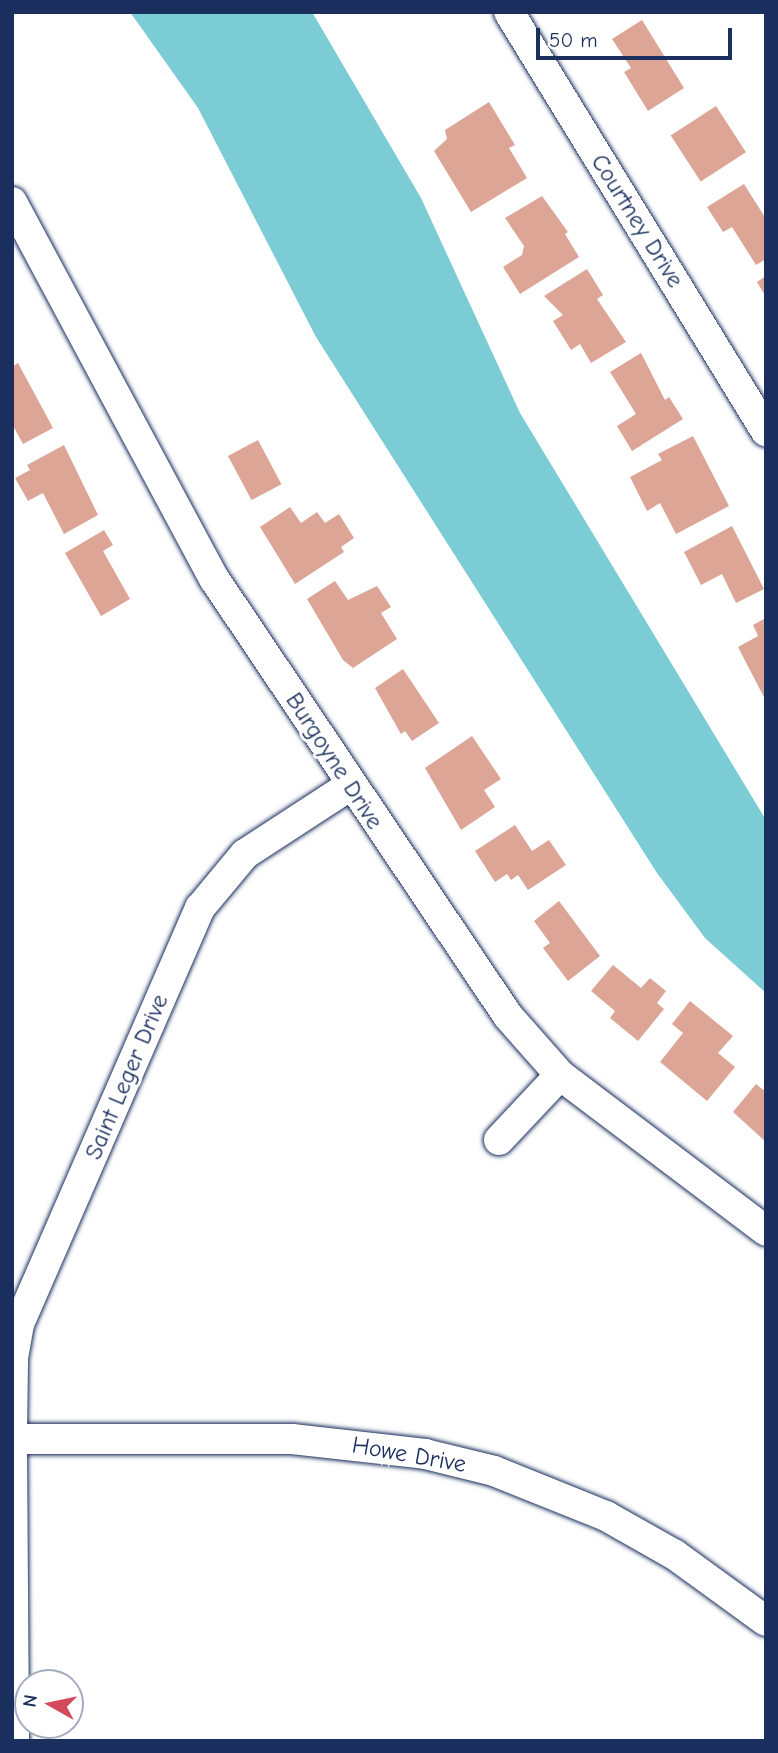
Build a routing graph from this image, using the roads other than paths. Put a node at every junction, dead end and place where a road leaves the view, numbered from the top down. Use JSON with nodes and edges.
{"nodes":[{"id":1,"x":509,"y":12,"type":"edge"},
{"id":2,"x":12,"y":202,"type":"edge"},
{"id":3,"x":766,"y":431,"type":"edge"},
{"id":4,"x":351,"y":785,"type":"junction"},
{"id":5,"x":560,"y":1075,"type":"junction"},
{"id":6,"x":499,"y":1140,"type":"dead end"},
{"id":7,"x":766,"y":1231,"type":"edge"},
{"id":8,"x":12,"y":1437,"type":"edge"},
{"id":9,"x":12,"y":1446,"type":"edge"},
{"id":10,"x":766,"y":1621,"type":"edge"},
{"id":11,"x":14,"y":1741,"type":"edge"}],
"edges":[{"from":1,"to":3,"type":"street","name":"Courtney Drive"},
{"from":2,"to":4,"type":"street","name":"Burgoyne Drive"},
{"from":4,"to":5,"type":"street","name":"Burgoyne Drive"},
{"from":4,"to":8,"type":"street","name":"Saint Leger Drive"},
{"from":5,"to":6,"type":"street"},
{"from":5,"to":7,"type":"street","name":"Burgoyne Drive"},
{"from":8,"to":10,"type":"street","name":"Howe Drive"},
{"from":9,"to":11,"type":"street"}]}
